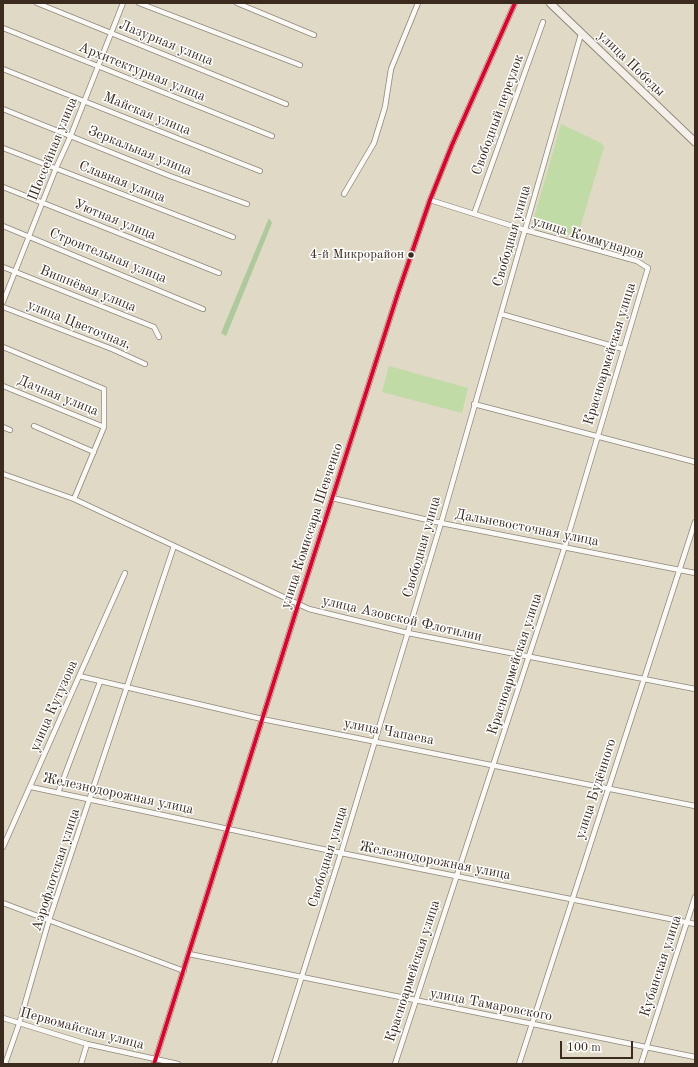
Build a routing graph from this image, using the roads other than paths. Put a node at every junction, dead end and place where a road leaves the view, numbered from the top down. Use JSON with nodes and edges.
{"nodes":[{"id":1,"x":37,"y":3,"type":"edge"},
{"id":2,"x":123,"y":3,"type":"edge"},
{"id":3,"x":139,"y":3,"type":"edge"},
{"id":4,"x":237,"y":3,"type":"edge"},
{"id":5,"x":418,"y":3,"type":"edge"},
{"id":6,"x":515,"y":3,"type":"edge"},
{"id":7,"x":550,"y":3,"type":"edge"},
{"id":8,"x":543,"y":22,"type":"dead end"},
{"id":9,"x":3,"y":28,"type":"edge"},
{"id":10,"x":110,"y":32,"type":"junction"},
{"id":11,"x":314,"y":34,"type":"dead end"},
{"id":12,"x":581,"y":34,"type":"junction"},
{"id":13,"x":98,"y":66,"type":"junction"},
{"id":14,"x":300,"y":66,"type":"dead end"},
{"id":15,"x":3,"y":69,"type":"edge"},
{"id":16,"x":85,"y":100,"type":"junction"},
{"id":17,"x":286,"y":104,"type":"dead end"},
{"id":18,"x":3,"y":108,"type":"edge"},
{"id":19,"x":71,"y":135,"type":"junction"},
{"id":20,"x":272,"y":136,"type":"dead end"},
{"id":21,"x":695,"y":142,"type":"edge"},
{"id":22,"x":3,"y":148,"type":"edge"},
{"id":23,"x":56,"y":168,"type":"junction"},
{"id":24,"x":260,"y":171,"type":"dead end"},
{"id":25,"x":3,"y":188,"type":"edge"},
{"id":26,"x":344,"y":194,"type":"dead end"},
{"id":27,"x":430,"y":200,"type":"junction"},
{"id":28,"x":43,"y":202,"type":"junction"},
{"id":29,"x":247,"y":204,"type":"dead end"},
{"id":30,"x":474,"y":214,"type":"junction"},
{"id":31,"x":3,"y":226,"type":"edge"},
{"id":32,"x":525,"y":230,"type":"junction"},
{"id":33,"x":30,"y":236,"type":"junction"},
{"id":34,"x":232,"y":238,"type":"dead end"},
{"id":35,"x":3,"y":266,"type":"edge"},
{"id":36,"x":648,"y":268,"type":"joint"},
{"id":37,"x":16,"y":272,"type":"junction"},
{"id":38,"x":219,"y":273,"type":"dead end"},
{"id":39,"x":3,"y":302,"type":"edge"},
{"id":40,"x":3,"y":307,"type":"edge"},
{"id":41,"x":204,"y":309,"type":"dead end"},
{"id":42,"x":501,"y":314,"type":"junction"},
{"id":43,"x":159,"y":337,"type":"dead end"},
{"id":44,"x":3,"y":347,"type":"edge"},
{"id":45,"x":622,"y":349,"type":"junction"},
{"id":46,"x":145,"y":364,"type":"dead end"},
{"id":47,"x":3,"y":386,"type":"edge"},
{"id":48,"x":474,"y":404,"type":"junction"},
{"id":49,"x":34,"y":426,"type":"dead end"},
{"id":50,"x":3,"y":427,"type":"edge"},
{"id":51,"x":104,"y":427,"type":"junction"},
{"id":52,"x":10,"y":430,"type":"dead end"},
{"id":53,"x":596,"y":436,"type":"junction"},
{"id":54,"x":94,"y":452,"type":"junction"},
{"id":55,"x":695,"y":462,"type":"edge"},
{"id":56,"x":3,"y":474,"type":"edge"},
{"id":57,"x":332,"y":498,"type":"junction"},
{"id":58,"x":76,"y":500,"type":"junction"},
{"id":59,"x":695,"y":522,"type":"edge"},
{"id":60,"x":441,"y":523,"type":"junction"},
{"id":61,"x":174,"y":546,"type":"junction"},
{"id":62,"x":564,"y":546,"type":"junction"},
{"id":63,"x":678,"y":570,"type":"junction"},
{"id":64,"x":125,"y":572,"type":"dead end"},
{"id":65,"x":695,"y":573,"type":"edge"},
{"id":66,"x":298,"y":605,"type":"junction"},
{"id":67,"x":408,"y":633,"type":"junction"},
{"id":68,"x":527,"y":658,"type":"junction"},
{"id":69,"x":79,"y":676,"type":"junction"},
{"id":70,"x":644,"y":679,"type":"junction"},
{"id":71,"x":100,"y":682,"type":"junction"},
{"id":72,"x":126,"y":688,"type":"junction"},
{"id":73,"x":695,"y":689,"type":"edge"},
{"id":74,"x":262,"y":719,"type":"junction"},
{"id":75,"x":375,"y":740,"type":"junction"},
{"id":76,"x":494,"y":765,"type":"junction"},
{"id":77,"x":31,"y":787,"type":"junction"},
{"id":78,"x":608,"y":788,"type":"junction"},
{"id":79,"x":58,"y":793,"type":"junction"},
{"id":80,"x":90,"y":799,"type":"junction"},
{"id":81,"x":695,"y":806,"type":"edge"},
{"id":82,"x":228,"y":829,"type":"junction"},
{"id":83,"x":3,"y":847,"type":"edge"},
{"id":84,"x":341,"y":853,"type":"junction"},
{"id":85,"x":456,"y":876,"type":"junction"},
{"id":86,"x":695,"y":897,"type":"edge"},
{"id":87,"x":572,"y":900,"type":"junction"},
{"id":88,"x":3,"y":903,"type":"edge"},
{"id":89,"x":49,"y":920,"type":"junction"},
{"id":90,"x":687,"y":922,"type":"junction"},
{"id":91,"x":695,"y":924,"type":"edge"},
{"id":92,"x":189,"y":954,"type":"junction"},
{"id":93,"x":184,"y":971,"type":"junction"},
{"id":94,"x":301,"y":977,"type":"junction"},
{"id":95,"x":414,"y":1001,"type":"junction"},
{"id":96,"x":3,"y":1018,"type":"edge"},
{"id":97,"x":532,"y":1023,"type":"junction"},
{"id":98,"x":19,"y":1024,"type":"junction"},
{"id":99,"x":88,"y":1044,"type":"junction"},
{"id":100,"x":647,"y":1047,"type":"junction"},
{"id":101,"x":695,"y":1057,"type":"edge"},
{"id":102,"x":155,"y":1062,"type":"edge"},
{"id":103,"x":5,"y":1064,"type":"edge"},
{"id":104,"x":81,"y":1064,"type":"edge"},
{"id":105,"x":178,"y":1064,"type":"edge"},
{"id":106,"x":274,"y":1064,"type":"edge"},
{"id":107,"x":395,"y":1064,"type":"edge"},
{"id":108,"x":519,"y":1064,"type":"edge"},
{"id":109,"x":641,"y":1064,"type":"edge"}],
"edges":[{"from":1,"to":10,"type":"street","name":"Лазурная улица"},
{"from":2,"to":10,"type":"street","name":"Шоссейная улица"},
{"from":3,"to":14,"type":"street"},
{"from":4,"to":11,"type":"street"},
{"from":5,"to":26,"type":"street"},
{"from":6,"to":27,"type":"street","name":"улица Комиссара Шевченко"},
{"from":7,"to":12,"type":"street","name":"улица Победы"},
{"from":8,"to":30,"type":"street","name":"Свободный переулок"},
{"from":9,"to":13,"type":"street","name":"Архитектурная улица"},
{"from":10,"to":13,"type":"street","name":"Шоссейная улица"},
{"from":10,"to":17,"type":"street","name":"Лазурная улица"},
{"from":12,"to":21,"type":"street","name":"улица Победы"},
{"from":12,"to":32,"type":"street","name":"Свободная улица"},
{"from":13,"to":16,"type":"street","name":"Шоссейная улица"},
{"from":13,"to":20,"type":"street","name":"Архитектурная улица"},
{"from":15,"to":16,"type":"street","name":"Майская улица"},
{"from":16,"to":19,"type":"street","name":"Шоссейная улица"},
{"from":16,"to":24,"type":"street","name":"Майская улица"},
{"from":18,"to":19,"type":"street","name":"Зеркальная улица"},
{"from":19,"to":23,"type":"street","name":"Шоссейная улица"},
{"from":19,"to":29,"type":"street","name":"Зеркальная улица"},
{"from":22,"to":23,"type":"street","name":"Славная улица"},
{"from":23,"to":28,"type":"street","name":"Шоссейная улица"},
{"from":23,"to":34,"type":"street","name":"Славная улица"},
{"from":25,"to":28,"type":"street","name":"Уютная улица"},
{"from":27,"to":30,"type":"street","name":"улица Коммунаров"},
{"from":27,"to":57,"type":"street","name":"улица Комиссара Шевченко"},
{"from":28,"to":33,"type":"street","name":"Шоссейная улица"},
{"from":28,"to":38,"type":"street","name":"Уютная улица"},
{"from":30,"to":32,"type":"street","name":"улица Коммунаров"},
{"from":31,"to":33,"type":"street","name":"Строительная улица"},
{"from":32,"to":36,"type":"street","name":"улица Коммунаров"},
{"from":32,"to":42,"type":"street","name":"Свободная улица"},
{"from":33,"to":37,"type":"street","name":"Шоссейная улица"},
{"from":33,"to":41,"type":"street","name":"Строительная улица"},
{"from":35,"to":37,"type":"street","name":"Вишнёвая улица"},
{"from":36,"to":45,"type":"street","name":"Красноармейская улица"},
{"from":37,"to":39,"type":"street","name":"Шоссейная улица"},
{"from":37,"to":43,"type":"street","name":"Вишнёвая улица"},
{"from":40,"to":46,"type":"street","name":"улица Цветочная,"},
{"from":42,"to":45,"type":"street"},
{"from":42,"to":48,"type":"street","name":"Свободная улица"},
{"from":44,"to":51,"type":"street"},
{"from":45,"to":53,"type":"street","name":"Красноармейская улица"},
{"from":47,"to":51,"type":"street","name":"Дачная улица"},
{"from":48,"to":53,"type":"street"},
{"from":48,"to":60,"type":"street","name":"Свободная улица"},
{"from":49,"to":54,"type":"street"},
{"from":50,"to":52,"type":"street"},
{"from":51,"to":54,"type":"street"},
{"from":53,"to":55,"type":"street"},
{"from":53,"to":62,"type":"street","name":"Красноармейская улица"},
{"from":54,"to":58,"type":"street"},
{"from":56,"to":58,"type":"street"},
{"from":57,"to":60,"type":"street","name":"Дальневосточная улица"},
{"from":57,"to":66,"type":"street","name":"улица Комиссара Шевченко"},
{"from":58,"to":61,"type":"street","name":"улица Азовской Флотилии"},
{"from":59,"to":63,"type":"street","name":"улица Будённого"},
{"from":60,"to":62,"type":"street","name":"Дальневосточная улица"},
{"from":60,"to":67,"type":"street","name":"Свободная улица"},
{"from":61,"to":66,"type":"street","name":"улица Азовской Флотилии"},
{"from":61,"to":72,"type":"street","name":"Аэрофлотская улица"},
{"from":62,"to":63,"type":"street","name":"Дальневосточная улица"},
{"from":62,"to":68,"type":"street","name":"Красноармейская улица"},
{"from":63,"to":65,"type":"street","name":"Дальневосточная улица"},
{"from":63,"to":70,"type":"street","name":"улица Будённого"},
{"from":64,"to":69,"type":"street","name":"улица Кутузова"},
{"from":66,"to":67,"type":"street","name":"улица Азовской Флотилии"},
{"from":66,"to":74,"type":"street","name":"улица Комиссара Шевченко"},
{"from":67,"to":68,"type":"street","name":"улица Азовской Флотилии"},
{"from":67,"to":75,"type":"street","name":"Свободная улица"},
{"from":68,"to":70,"type":"street","name":"улица Азовской Флотилии"},
{"from":68,"to":76,"type":"street","name":"Красноармейская улица"},
{"from":69,"to":71,"type":"street","name":"улица Чапаева"},
{"from":69,"to":77,"type":"street","name":"улица Кутузова"},
{"from":70,"to":73,"type":"street","name":"улица Азовской Флотилии"},
{"from":70,"to":78,"type":"street","name":"улица Будённого"},
{"from":71,"to":72,"type":"street","name":"улица Чапаева"},
{"from":71,"to":79,"type":"street"},
{"from":72,"to":74,"type":"street","name":"улица Чапаева"},
{"from":72,"to":80,"type":"street","name":"Аэрофлотская улица"},
{"from":74,"to":75,"type":"street","name":"улица Чапаева"},
{"from":74,"to":82,"type":"street","name":"улица Комиссара Шевченко"},
{"from":75,"to":76,"type":"street","name":"улица Чапаева"},
{"from":75,"to":84,"type":"street","name":"Свободная улица"},
{"from":76,"to":78,"type":"street","name":"улица Чапаева"},
{"from":76,"to":85,"type":"street","name":"Красноармейская улица"},
{"from":77,"to":79,"type":"street","name":"Железнодорожная улица"},
{"from":77,"to":83,"type":"street","name":"улица Кутузова"},
{"from":78,"to":81,"type":"street","name":"улица Чапаева"},
{"from":78,"to":87,"type":"street","name":"улица Будённого"},
{"from":79,"to":80,"type":"street","name":"Железнодорожная улица"},
{"from":80,"to":82,"type":"street","name":"Железнодорожная улица"},
{"from":80,"to":89,"type":"street","name":"Аэрофлотская улица"},
{"from":82,"to":84,"type":"street","name":"Железнодорожная улица"},
{"from":82,"to":92,"type":"street","name":"улица Комиссара Шевченко"},
{"from":84,"to":85,"type":"street","name":"Железнодорожная улица"},
{"from":84,"to":94,"type":"street","name":"Свободная улица"},
{"from":85,"to":87,"type":"street","name":"Железнодорожная улица"},
{"from":85,"to":95,"type":"street","name":"Красноармейская улица"},
{"from":86,"to":90,"type":"street","name":"Кубанская улица"},
{"from":87,"to":90,"type":"street","name":"Железнодорожная улица"},
{"from":87,"to":97,"type":"street","name":"улица Будённого"},
{"from":88,"to":89,"type":"street"},
{"from":89,"to":93,"type":"street"},
{"from":89,"to":98,"type":"street","name":"Аэрофлотская улица"},
{"from":90,"to":91,"type":"street","name":"Железнодорожная улица"},
{"from":90,"to":100,"type":"street","name":"Кубанская улица"},
{"from":92,"to":93,"type":"street","name":"улица Комиссара Шевченко"},
{"from":92,"to":94,"type":"street","name":"улица Тамаровского"},
{"from":93,"to":102,"type":"street","name":"улица Комиссара Шевченко"},
{"from":94,"to":95,"type":"street","name":"улица Тамаровского"},
{"from":94,"to":106,"type":"street","name":"Свободная улица"},
{"from":95,"to":97,"type":"street","name":"улица Тамаровского"},
{"from":95,"to":107,"type":"street","name":"Красноармейская улица"},
{"from":96,"to":98,"type":"street","name":"Первомайская улица"},
{"from":97,"to":100,"type":"street","name":"улица Тамаровского"},
{"from":97,"to":108,"type":"street","name":"улица Будённого"},
{"from":98,"to":99,"type":"street","name":"Первомайская улица"},
{"from":98,"to":103,"type":"street","name":"Аэрофлотская улица"},
{"from":99,"to":102,"type":"street","name":"Первомайская улица"},
{"from":99,"to":104,"type":"street"},
{"from":100,"to":101,"type":"street","name":"улица Тамаровского"},
{"from":100,"to":109,"type":"street","name":"Кубанская улица"},
{"from":102,"to":105,"type":"street","name":"Первомайская улица"}]}
